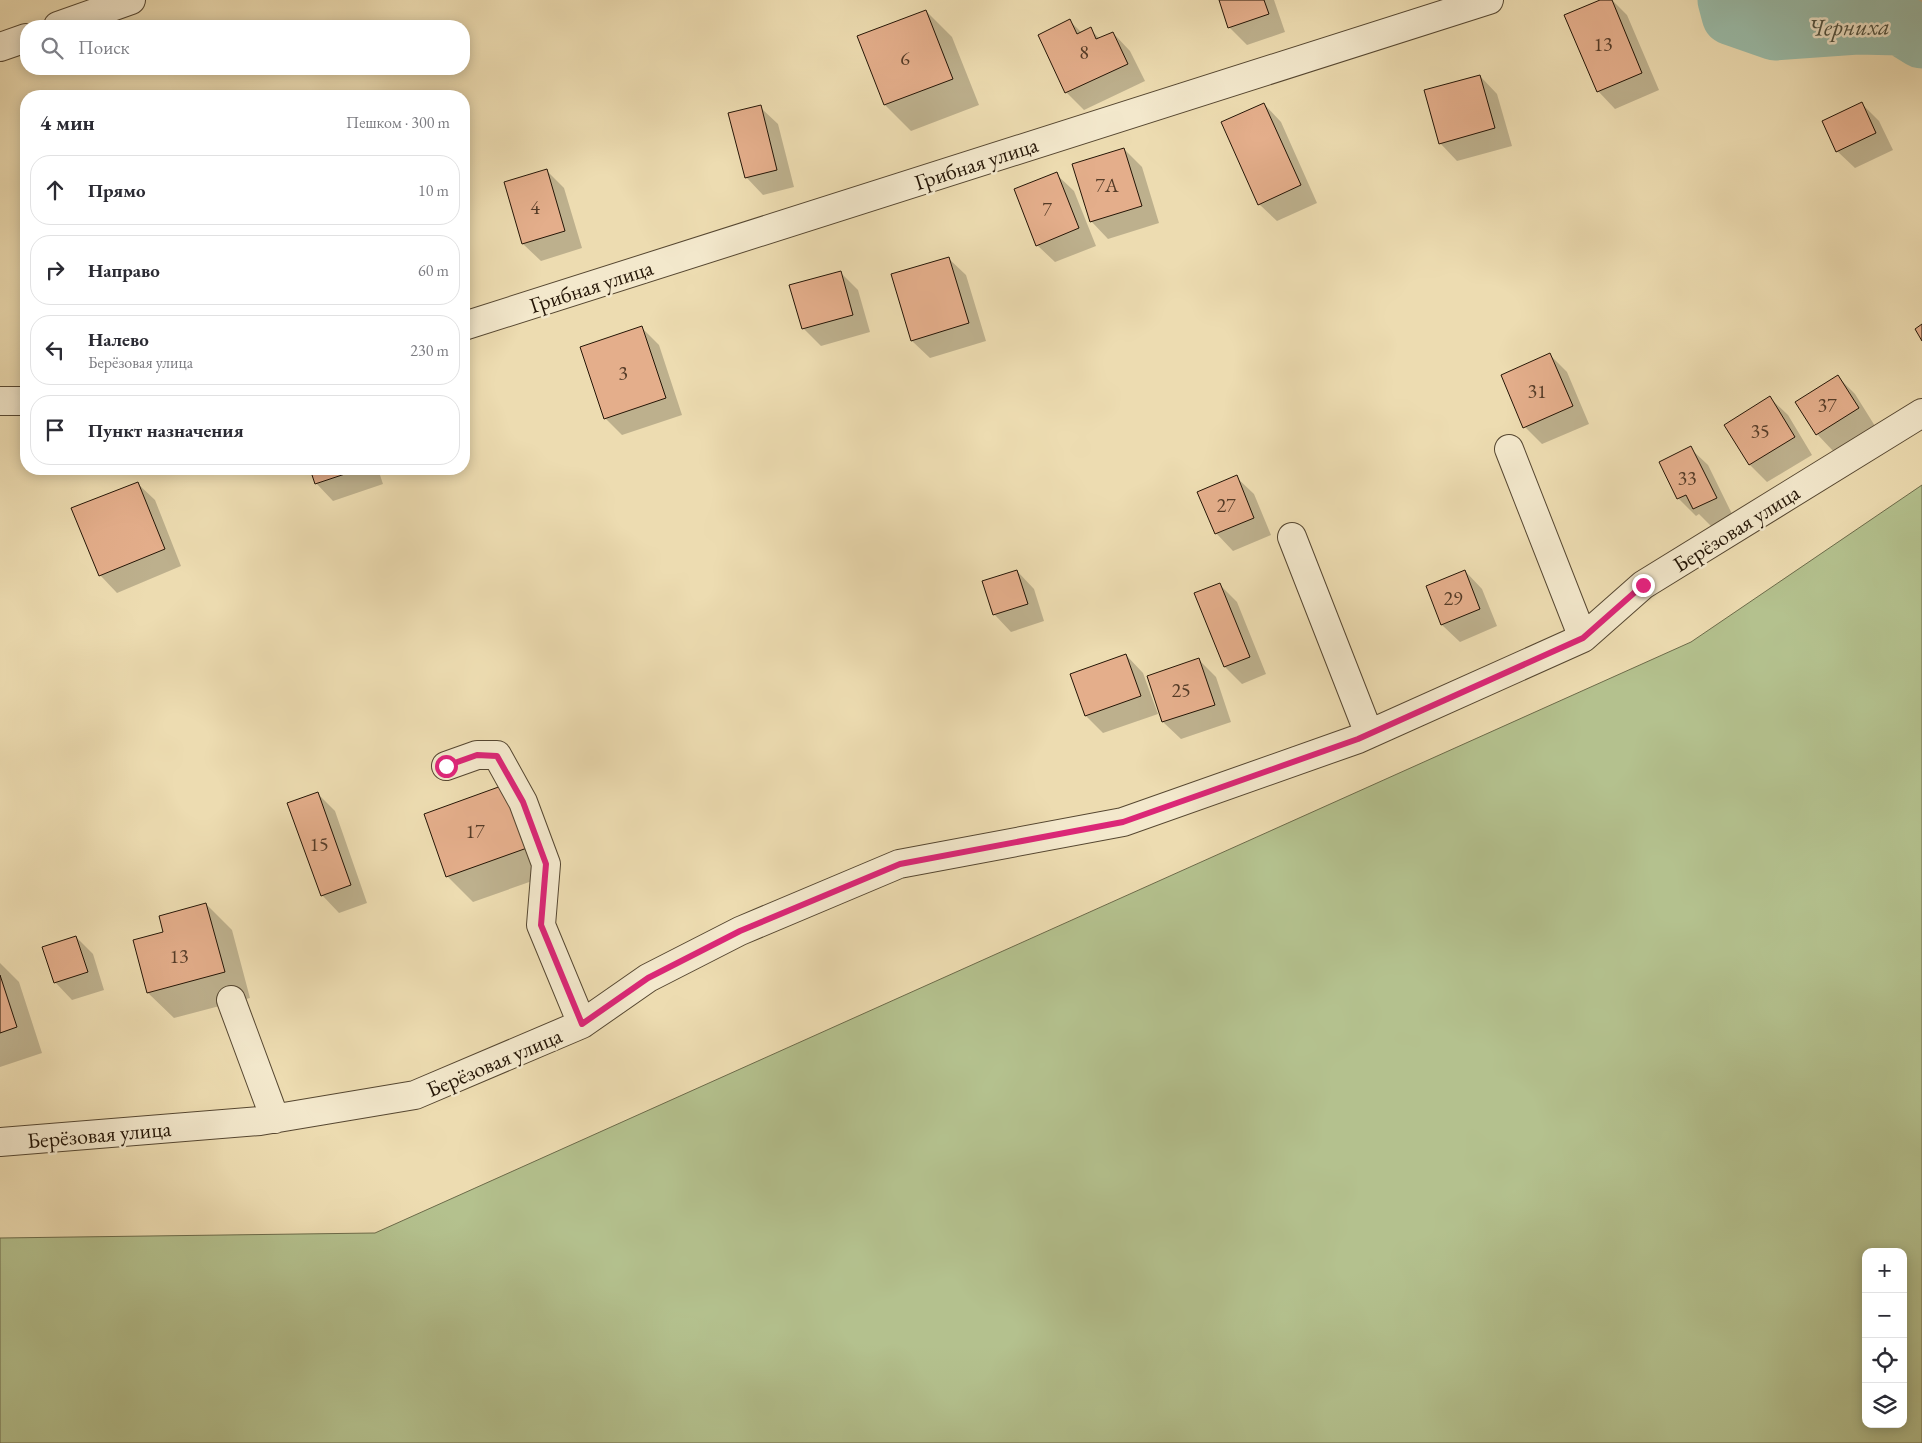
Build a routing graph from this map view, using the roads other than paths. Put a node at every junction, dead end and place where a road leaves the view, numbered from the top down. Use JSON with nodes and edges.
{"nodes":[{"id":1,"x":132,"y":0,"type":"edge"},
{"id":2,"x":1489,"y":0,"type":"edge"},
{"id":3,"x":75,"y":20,"type":"edge"},
{"id":4,"x":20,"y":40,"type":"edge"},
{"id":5,"x":0,"y":47,"type":"edge"},
{"id":6,"x":470,"y":324,"type":"edge"},
{"id":7,"x":0,"y":401,"type":"edge"},
{"id":8,"x":20,"y":401,"type":"edge"},
{"id":9,"x":1922,"y":413,"type":"edge"},
{"id":10,"x":1509,"y":449,"type":"dead end"},
{"id":11,"x":1292,"y":537,"type":"dead end"},
{"id":12,"x":1583,"y":638,"type":"junction"},
{"id":13,"x":1369,"y":734,"type":"junction"},
{"id":14,"x":446,"y":766,"type":"dead end"},
{"id":15,"x":231,"y":1000,"type":"dead end"},
{"id":16,"x":582,"y":1024,"type":"junction"},
{"id":17,"x":275,"y":1119,"type":"junction"},
{"id":18,"x":0,"y":1142,"type":"edge"}],
"edges":[{"from":1,"to":3,"type":"street"},
{"from":2,"to":6,"type":"street","name":"Грибная улица"},
{"from":4,"to":5,"type":"street"},
{"from":7,"to":8,"type":"street"},
{"from":9,"to":12,"type":"street","name":"Берёзовая улица"},
{"from":10,"to":12,"type":"street"},
{"from":11,"to":13,"type":"street"},
{"from":12,"to":13,"type":"street","name":"Берёзовая улица"},
{"from":13,"to":16,"type":"street","name":"Берёзовая улица"},
{"from":14,"to":16,"type":"street"},
{"from":15,"to":17,"type":"street"},
{"from":16,"to":17,"type":"street","name":"Берёзовая улица"},
{"from":17,"to":18,"type":"street","name":"Берёзовая улица"}]}
